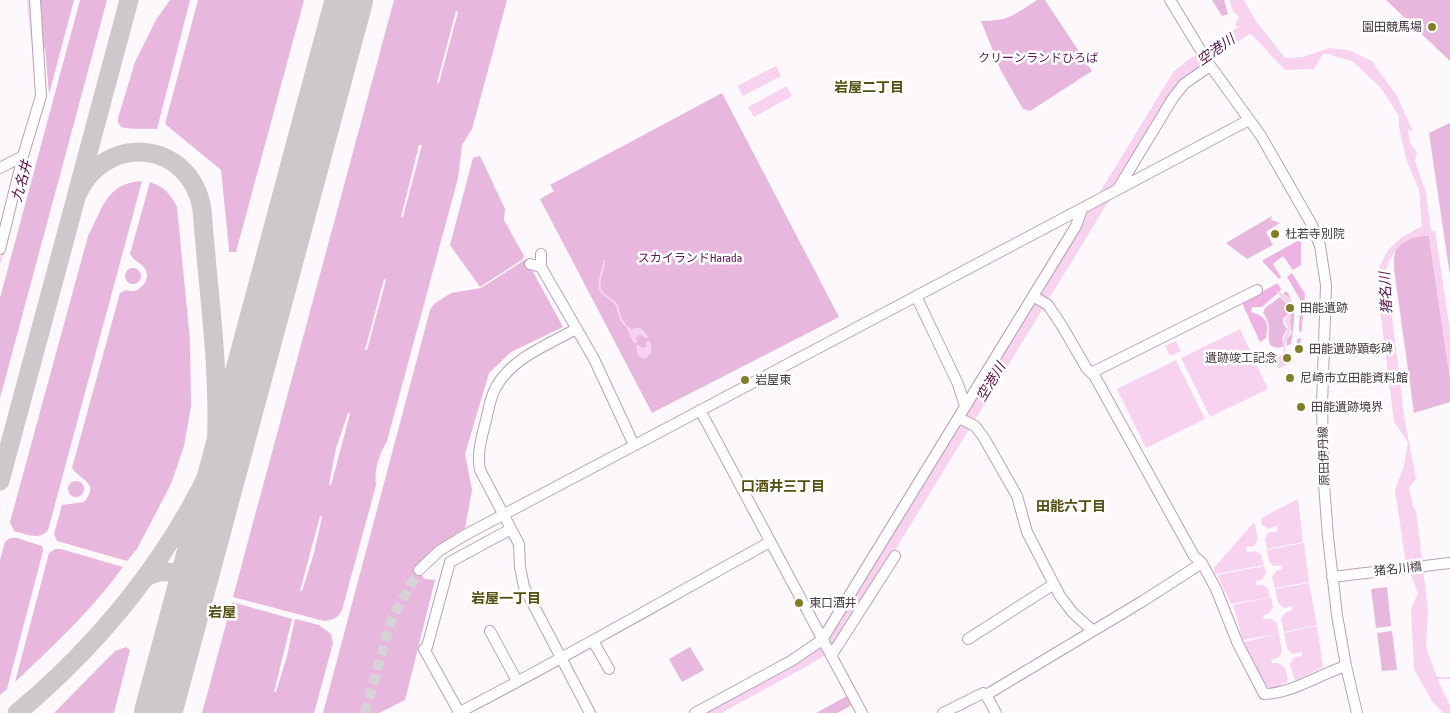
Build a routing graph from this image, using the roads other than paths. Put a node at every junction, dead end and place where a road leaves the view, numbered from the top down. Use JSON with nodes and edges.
{"nodes":[{"id":1,"x":34,"y":0,"type":"edge"},
{"id":2,"x":1170,"y":0,"type":"edge"},
{"id":3,"x":1209,"y":65,"type":"junction"},
{"id":4,"x":1249,"y":120,"type":"junction"},
{"id":5,"x":23,"y":156,"type":"junction"},
{"id":6,"x":0,"y":168,"type":"edge"},
{"id":7,"x":1117,"y":190,"type":"junction"},
{"id":8,"x":1084,"y":208,"type":"junction"},
{"id":9,"x":0,"y":248,"type":"edge"},
{"id":10,"x":540,"y":254,"type":"dead end"},
{"id":11,"x":530,"y":264,"type":"dead end"},
{"id":12,"x":541,"y":267,"type":"junction"},
{"id":13,"x":1257,"y":290,"type":"dead end"},
{"id":14,"x":916,"y":296,"type":"junction"},
{"id":15,"x":1034,"y":297,"type":"junction"},
{"id":16,"x":576,"y":329,"type":"junction"},
{"id":17,"x":1092,"y":373,"type":"junction"},
{"id":18,"x":966,"y":406,"type":"junction"},
{"id":19,"x":700,"y":410,"type":"junction"},
{"id":20,"x":964,"y":420,"type":"junction"},
{"id":21,"x":634,"y":444,"type":"junction"},
{"id":22,"x":503,"y":514,"type":"junction"},
{"id":23,"x":511,"y":529,"type":"junction"},
{"id":24,"x":770,"y":542,"type":"junction"},
{"id":25,"x":895,"y":556,"type":"dead end"},
{"id":26,"x":1202,"y":563,"type":"junction"},
{"id":27,"x":1450,"y":563,"type":"edge"},
{"id":28,"x":419,"y":570,"type":"tunnel mouth"},
{"id":29,"x":1332,"y":577,"type":"junction"},
{"id":30,"x":1054,"y":584,"type":"junction"},
{"id":31,"x":1092,"y":630,"type":"junction"},
{"id":32,"x":490,"y":632,"type":"dead end"},
{"id":33,"x":968,"y":639,"type":"dead end"},
{"id":34,"x":593,"y":641,"type":"junction"},
{"id":35,"x":826,"y":648,"type":"junction"},
{"id":36,"x":561,"y":658,"type":"junction"},
{"id":37,"x":1346,"y":666,"type":"junction"},
{"id":38,"x":608,"y":669,"type":"dead end"},
{"id":39,"x":518,"y":681,"type":"junction"},
{"id":40,"x":986,"y":695,"type":"junction"},
{"id":41,"x":458,"y":713,"type":"edge"},
{"id":42,"x":590,"y":713,"type":"edge"},
{"id":43,"x":695,"y":713,"type":"edge"},
{"id":44,"x":862,"y":713,"type":"edge"},
{"id":45,"x":943,"y":713,"type":"edge"},
{"id":46,"x":996,"y":713,"type":"edge"},
{"id":47,"x":1357,"y":713,"type":"edge"}],
"edges":[{"from":1,"to":5,"type":"street"},
{"from":2,"to":3,"type":"street","name":"原田伊丹線"},
{"from":3,"to":4,"type":"street","name":"原田伊丹線"},
{"from":3,"to":7,"type":"street"},
{"from":4,"to":7,"type":"street"},
{"from":4,"to":29,"type":"street","name":"原田伊丹線"},
{"from":5,"to":6,"type":"street"},
{"from":5,"to":9,"type":"street"},
{"from":7,"to":8,"type":"street"},
{"from":8,"to":14,"type":"street"},
{"from":8,"to":15,"type":"street"},
{"from":10,"to":12,"type":"street"},
{"from":11,"to":12,"type":"street"},
{"from":12,"to":16,"type":"street"},
{"from":13,"to":17,"type":"street"},
{"from":14,"to":18,"type":"street"},
{"from":14,"to":19,"type":"street"},
{"from":15,"to":17,"type":"street"},
{"from":15,"to":18,"type":"street"},
{"from":16,"to":21,"type":"street"},
{"from":16,"to":22,"type":"street"},
{"from":17,"to":26,"type":"street"},
{"from":18,"to":20,"type":"street"},
{"from":19,"to":21,"type":"street"},
{"from":19,"to":24,"type":"street"},
{"from":20,"to":30,"type":"street"},
{"from":20,"to":35,"type":"street"},
{"from":21,"to":22,"type":"street"},
{"from":22,"to":23,"type":"street"},
{"from":22,"to":28,"type":"street"},
{"from":23,"to":36,"type":"street"},
{"from":23,"to":41,"type":"street"},
{"from":24,"to":34,"type":"street"},
{"from":24,"to":35,"type":"street"},
{"from":25,"to":35,"type":"street"},
{"from":26,"to":31,"type":"street"},
{"from":26,"to":37,"type":"street"},
{"from":27,"to":29,"type":"street","name":"猪名川橋"},
{"from":29,"to":37,"type":"street","name":"原田伊丹線"},
{"from":30,"to":31,"type":"street"},
{"from":30,"to":33,"type":"street"},
{"from":31,"to":40,"type":"street"},
{"from":32,"to":39,"type":"street"},
{"from":34,"to":36,"type":"street"},
{"from":34,"to":38,"type":"street"},
{"from":35,"to":43,"type":"street"},
{"from":35,"to":44,"type":"street"},
{"from":36,"to":39,"type":"street"},
{"from":36,"to":42,"type":"street"},
{"from":37,"to":47,"type":"street","name":"原田伊丹線"},
{"from":39,"to":41,"type":"street"},
{"from":40,"to":45,"type":"street"},
{"from":40,"to":46,"type":"street"}]}
